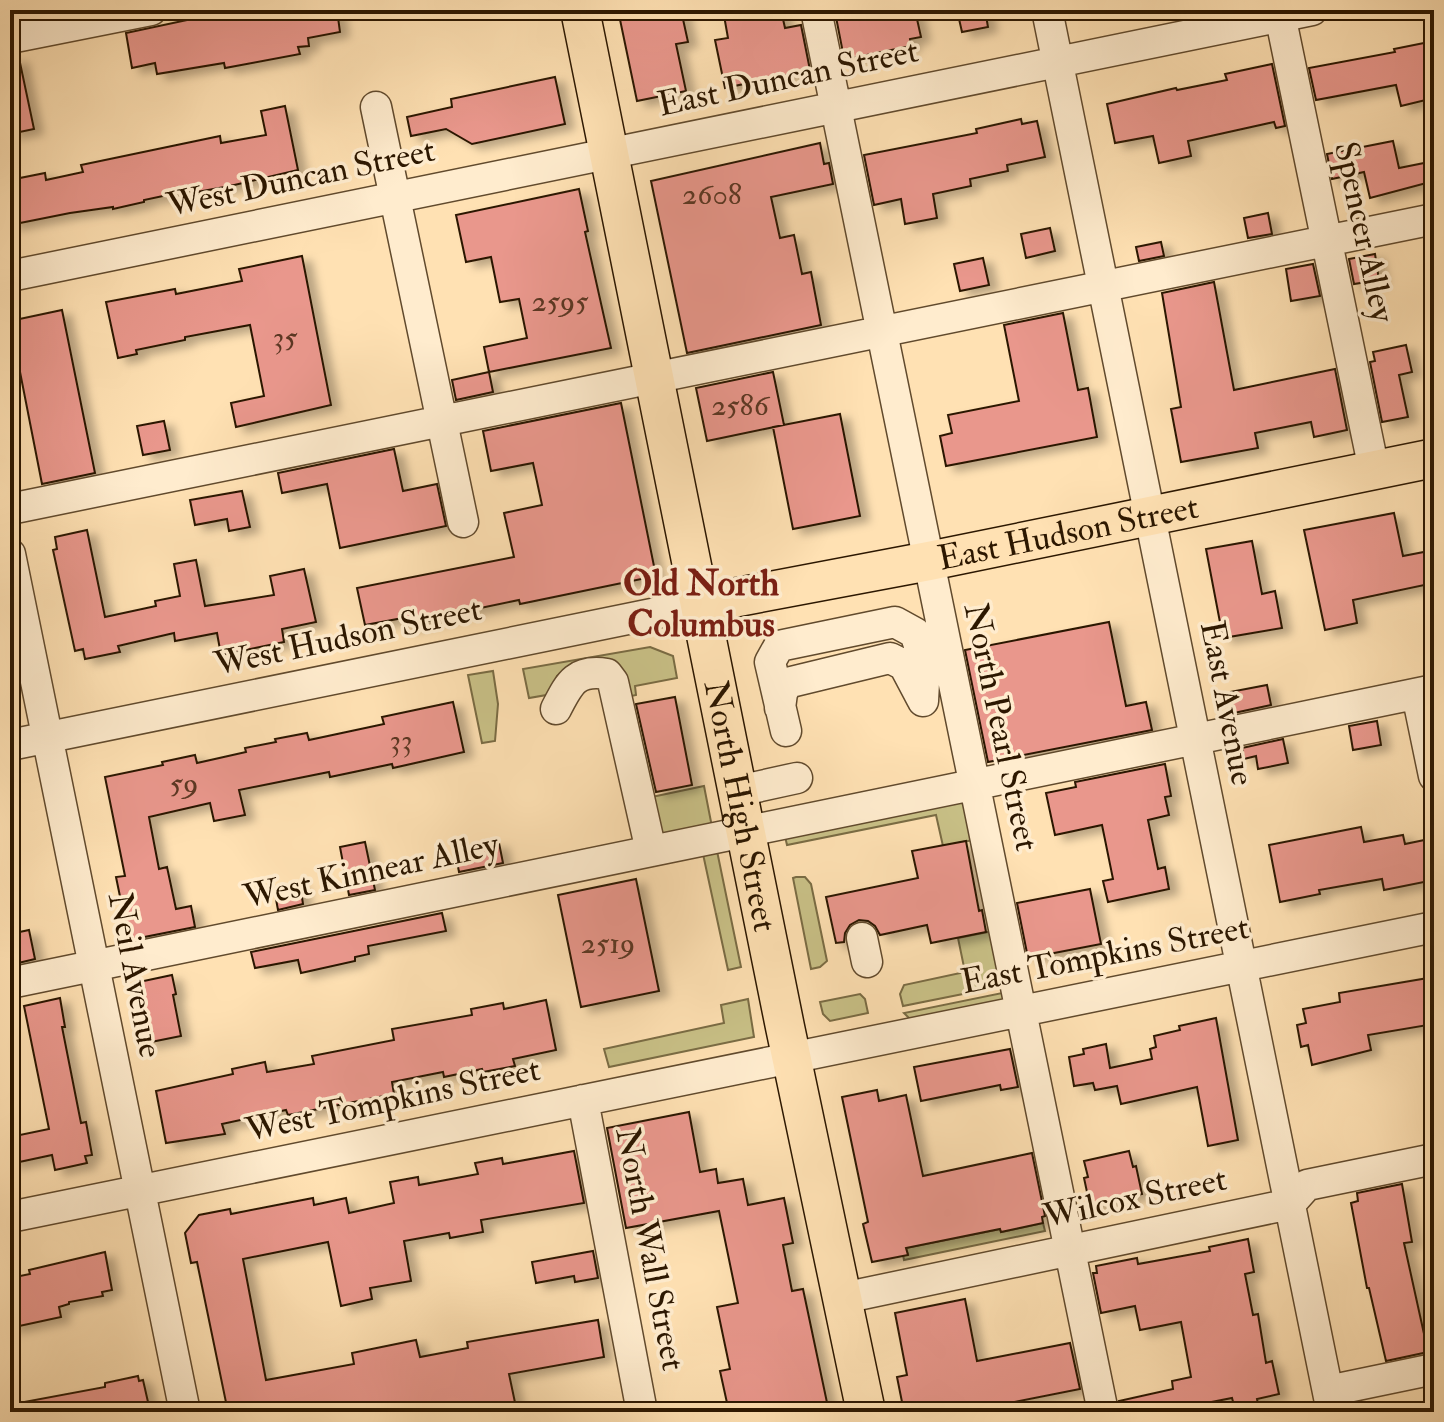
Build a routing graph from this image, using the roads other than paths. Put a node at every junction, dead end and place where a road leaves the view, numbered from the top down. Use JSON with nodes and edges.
{"nodes":[{"id":1,"x":151,"y":10,"type":"edge"},
{"id":2,"x":580,"y":10,"type":"edge"},
{"id":3,"x":816,"y":10,"type":"edge"},
{"id":4,"x":1047,"y":10,"type":"edge"},
{"id":5,"x":1312,"y":10,"type":"edge"},
{"id":6,"x":1280,"y":13,"type":"edge"},
{"id":7,"x":10,"y":38,"type":"edge"},
{"id":8,"x":1057,"y":62,"type":"junction"},
{"id":9,"x":376,"y":107,"type":"dead end"},
{"id":10,"x":836,"y":108,"type":"junction"},
{"id":11,"x":608,"y":154,"type":"junction"},
{"id":12,"x":395,"y":198,"type":"junction"},
{"id":13,"x":1434,"y":219,"type":"edge"},
{"id":14,"x":1327,"y":241,"type":"junction"},
{"id":15,"x":10,"y":276,"type":"edge"},
{"id":16,"x":1103,"y":286,"type":"junction"},
{"id":17,"x":882,"y":332,"type":"junction"},
{"id":18,"x":654,"y":378,"type":"junction"},
{"id":19,"x":442,"y":421,"type":"junction"},
{"id":20,"x":1434,"y":458,"type":"edge"},
{"id":21,"x":1374,"y":470,"type":"junction"},
{"id":22,"x":10,"y":509,"type":"edge"},
{"id":23,"x":1151,"y":516,"type":"junction"},
{"id":24,"x":463,"y":522,"type":"dead end"},
{"id":25,"x":10,"y":554,"type":"edge"},
{"id":26,"x":929,"y":561,"type":"junction"},
{"id":27,"x":701,"y":604,"type":"junction"},
{"id":28,"x":1425,"y":692,"type":"edge"},
{"id":29,"x":923,"y":701,"type":"dead end"},
{"id":30,"x":556,"y":709,"type":"dead end"},
{"id":31,"x":783,"y":720,"type":"dead end"},
{"id":32,"x":48,"y":737,"type":"junction"},
{"id":33,"x":1195,"y":739,"type":"junction"},
{"id":34,"x":10,"y":745,"type":"edge"},
{"id":35,"x":1434,"y":776,"type":"edge"},
{"id":36,"x":797,"y":778,"type":"dead end"},
{"id":37,"x":974,"y":785,"type":"junction"},
{"id":38,"x":738,"y":791,"type":"junction"},
{"id":39,"x":746,"y":832,"type":"junction"},
{"id":40,"x":651,"y":851,"type":"junction"},
{"id":41,"x":1434,"y":927,"type":"edge"},
{"id":42,"x":94,"y":966,"type":"junction"},
{"id":43,"x":1243,"y":967,"type":"junction"},
{"id":44,"x":10,"y":983,"type":"edge"},
{"id":45,"x":1021,"y":1011,"type":"junction"},
{"id":46,"x":791,"y":1058,"type":"junction"},
{"id":47,"x":583,"y":1100,"type":"junction"},
{"id":48,"x":1434,"y":1159,"type":"edge"},
{"id":49,"x":140,"y":1190,"type":"junction"},
{"id":50,"x":1290,"y":1204,"type":"junction"},
{"id":51,"x":10,"y":1217,"type":"edge"},
{"id":52,"x":1070,"y":1250,"type":"junction"},
{"id":53,"x":843,"y":1298,"type":"junction"},
{"id":54,"x":1434,"y":1369,"type":"edge"},
{"id":55,"x":1330,"y":1402,"type":"edge"},
{"id":56,"x":185,"y":1412,"type":"edge"},
{"id":57,"x":642,"y":1412,"type":"edge"},
{"id":58,"x":866,"y":1412,"type":"edge"},
{"id":59,"x":1103,"y":1412,"type":"edge"}],
"edges":[{"from":1,"to":7,"type":"street"},
{"from":2,"to":11,"type":"main road","name":"North High Street"},
{"from":3,"to":10,"type":"street","name":"North Pearl Street"},
{"from":4,"to":8,"type":"street","name":"East Avenue"},
{"from":5,"to":6,"type":"street","name":"East Duncan Street"},
{"from":6,"to":8,"type":"street","name":"East Duncan Street"},
{"from":6,"to":14,"type":"street","name":"Spencer Alley"},
{"from":8,"to":10,"type":"street","name":"East Duncan Street"},
{"from":8,"to":16,"type":"street","name":"East Avenue"},
{"from":9,"to":12,"type":"street"},
{"from":10,"to":11,"type":"street","name":"East Duncan Street"},
{"from":10,"to":17,"type":"street","name":"North Pearl Street"},
{"from":11,"to":12,"type":"street","name":"West Duncan Street"},
{"from":11,"to":18,"type":"main road","name":"North High Street"},
{"from":12,"to":15,"type":"street","name":"West Duncan Street"},
{"from":12,"to":19,"type":"street"},
{"from":13,"to":14,"type":"street"},
{"from":14,"to":16,"type":"street"},
{"from":14,"to":21,"type":"street","name":"Spencer Alley"},
{"from":16,"to":17,"type":"street"},
{"from":16,"to":23,"type":"street","name":"East Avenue"},
{"from":17,"to":18,"type":"street"},
{"from":17,"to":26,"type":"street","name":"North Pearl Street"},
{"from":18,"to":19,"type":"street"},
{"from":18,"to":27,"type":"main road","name":"North High Street"},
{"from":19,"to":22,"type":"street"},
{"from":19,"to":24,"type":"street"},
{"from":20,"to":21,"type":"main road","name":"East Hudson Street"},
{"from":21,"to":23,"type":"main road","name":"East Hudson Street"},
{"from":23,"to":26,"type":"main road","name":"East Hudson Street"},
{"from":23,"to":33,"type":"street","name":"East Avenue"},
{"from":25,"to":32,"type":"street","name":"Neil Avenue"},
{"from":26,"to":27,"type":"main road","name":"East Hudson Street"},
{"from":26,"to":37,"type":"street","name":"North Pearl Street"},
{"from":27,"to":32,"type":"street","name":"West Hudson Street"},
{"from":27,"to":38,"type":"main road","name":"North High Street"},
{"from":28,"to":33,"type":"street","name":"West Kinnear Alley"},
{"from":28,"to":35,"type":"street"},
{"from":29,"to":31,"type":"street"},
{"from":30,"to":40,"type":"street"},
{"from":32,"to":34,"type":"street","name":"West Hudson Street"},
{"from":32,"to":42,"type":"street","name":"Neil Avenue"},
{"from":33,"to":37,"type":"street","name":"West Kinnear Alley"},
{"from":33,"to":43,"type":"street","name":"East Avenue"},
{"from":36,"to":38,"type":"street"},
{"from":37,"to":39,"type":"street","name":"West Kinnear Alley"},
{"from":37,"to":45,"type":"street","name":"North Pearl Street"},
{"from":38,"to":39,"type":"main road","name":"North High Street"},
{"from":39,"to":40,"type":"street","name":"West Kinnear Alley"},
{"from":39,"to":46,"type":"main road","name":"North High Street"},
{"from":40,"to":42,"type":"street","name":"West Kinnear Alley"},
{"from":41,"to":43,"type":"street","name":"East Tompkins Street"},
{"from":42,"to":44,"type":"street","name":"West Kinnear Alley"},
{"from":42,"to":49,"type":"street","name":"Neil Avenue"},
{"from":43,"to":45,"type":"street","name":"East Tompkins Street"},
{"from":43,"to":50,"type":"street","name":"East Avenue"},
{"from":45,"to":46,"type":"street","name":"East Tompkins Street"},
{"from":45,"to":52,"type":"street","name":"North Pearl Street"},
{"from":46,"to":47,"type":"street","name":"West Tompkins Street"},
{"from":46,"to":53,"type":"main road","name":"North High Street"},
{"from":47,"to":49,"type":"street","name":"West Tompkins Street"},
{"from":47,"to":57,"type":"street","name":"North Wall Street"},
{"from":48,"to":50,"type":"street","name":"Wilcox Street"},
{"from":49,"to":51,"type":"street","name":"West Tompkins Street"},
{"from":49,"to":56,"type":"street","name":"Neil Avenue"},
{"from":50,"to":52,"type":"street","name":"Wilcox Street"},
{"from":50,"to":55,"type":"street","name":"East Avenue"},
{"from":52,"to":53,"type":"street","name":"Wilcox Street"},
{"from":52,"to":59,"type":"street","name":"North Pearl Street"},
{"from":53,"to":58,"type":"main road","name":"North High Street"},
{"from":54,"to":55,"type":"street"}]}
